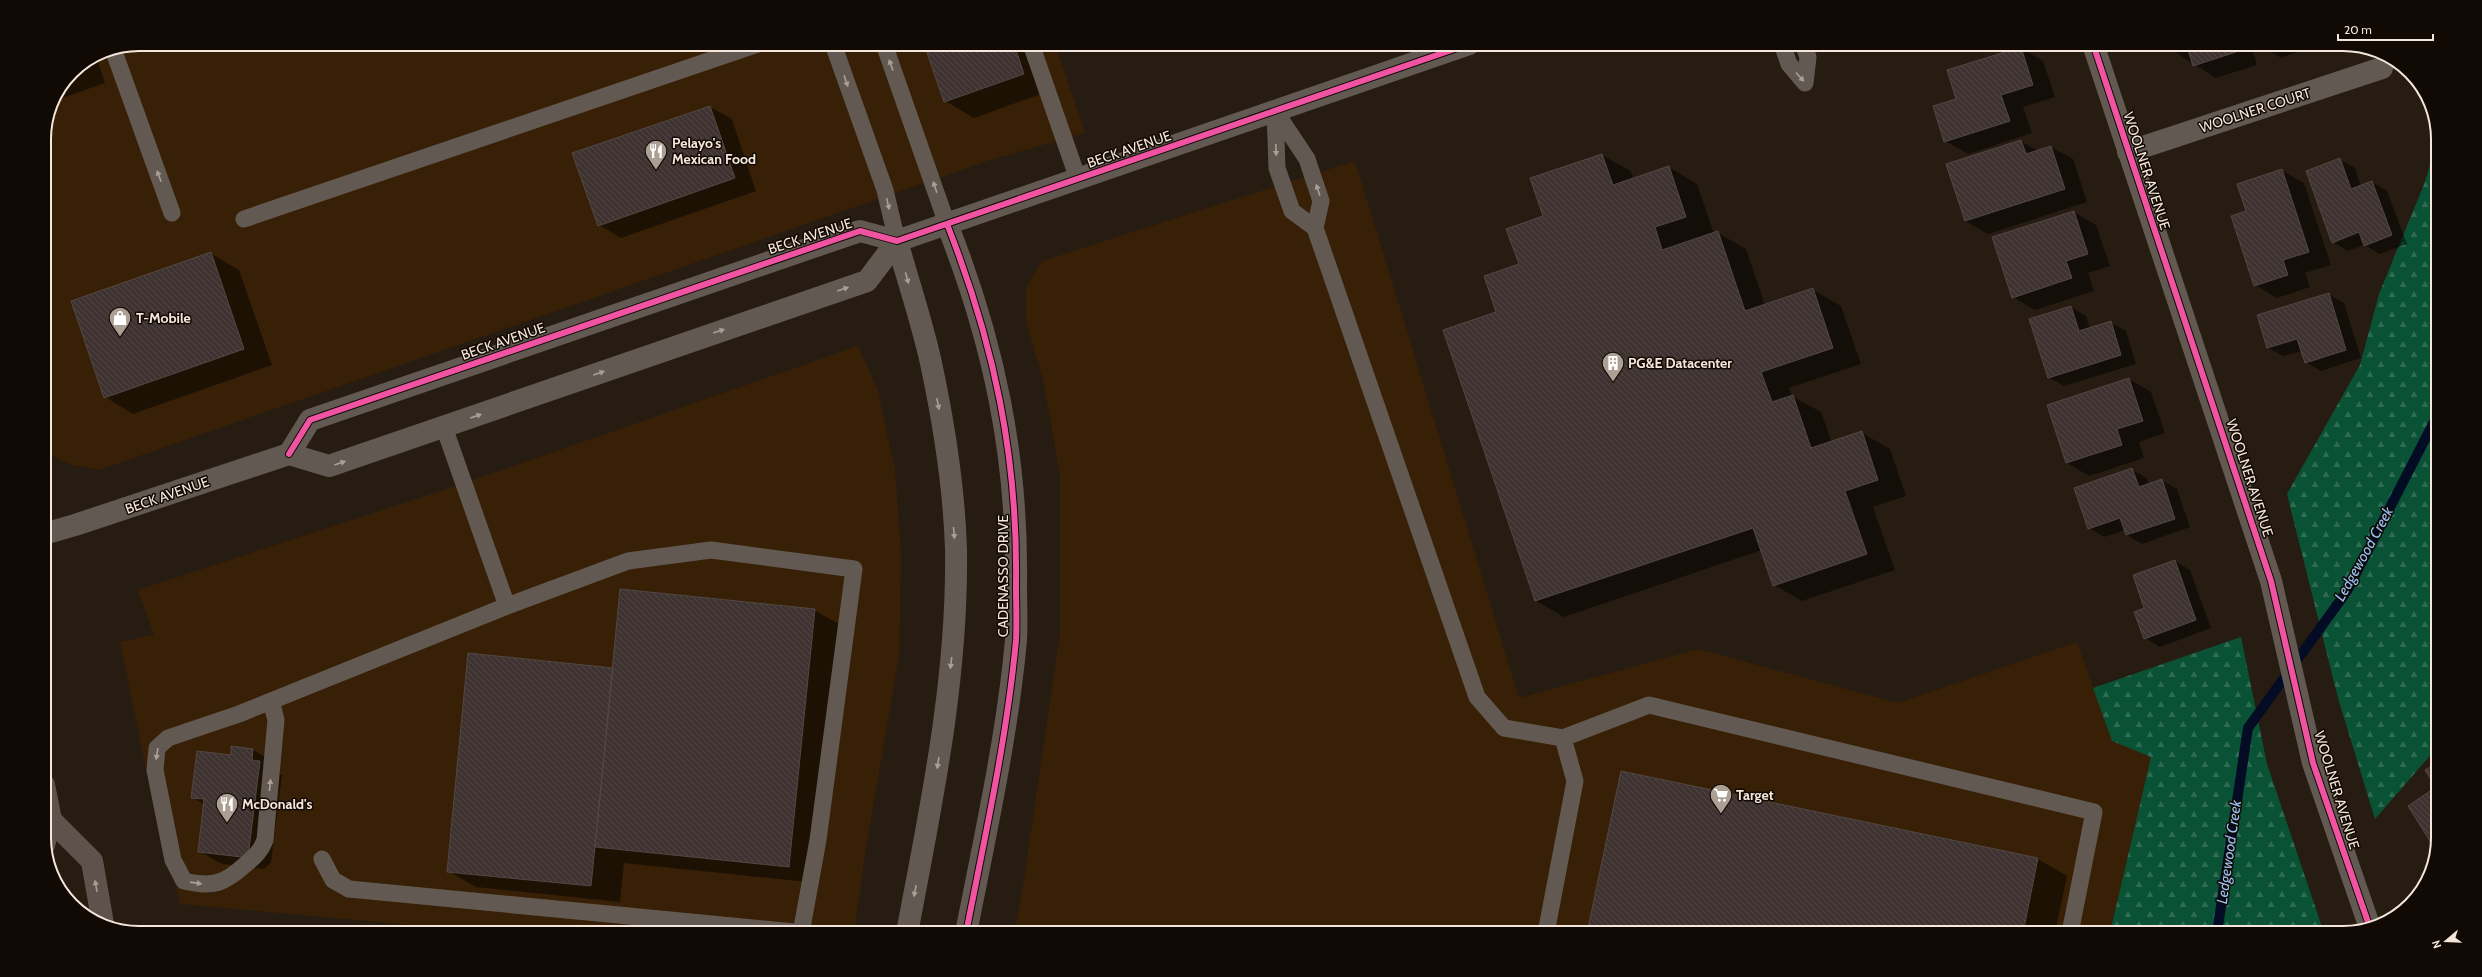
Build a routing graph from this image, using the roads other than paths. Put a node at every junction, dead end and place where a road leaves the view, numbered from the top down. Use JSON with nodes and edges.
{"nodes":[{"id":1,"x":737,"y":51,"type":"edge"},
{"id":2,"x":835,"y":51,"type":"edge"},
{"id":3,"x":886,"y":51,"type":"edge"},
{"id":4,"x":1032,"y":51,"type":"edge"},
{"id":5,"x":1449,"y":51,"type":"edge"},
{"id":6,"x":1784,"y":51,"type":"edge"},
{"id":7,"x":1806,"y":51,"type":"edge"},
{"id":8,"x":2095,"y":51,"type":"edge"},
{"id":9,"x":114,"y":55,"type":"edge"},
{"id":10,"x":2382,"y":68,"type":"dead end"},
{"id":11,"x":1275,"y":111,"type":"junction"},
{"id":12,"x":2128,"y":152,"type":"junction"},
{"id":13,"x":1078,"y":179,"type":"junction"},
{"id":14,"x":172,"y":213,"type":"dead end"},
{"id":15,"x":244,"y":219,"type":"dead end"},
{"id":16,"x":947,"y":224,"type":"junction"},
{"id":17,"x":1315,"y":228,"type":"junction"},
{"id":18,"x":897,"y":241,"type":"junction"},
{"id":19,"x":444,"y":427,"type":"junction"},
{"id":20,"x":289,"y":454,"type":"junction"},
{"id":21,"x":51,"y":532,"type":"edge"},
{"id":22,"x":507,"y":606,"type":"junction"},
{"id":23,"x":271,"y":701,"type":"junction"},
{"id":24,"x":1563,"y":738,"type":"junction"},
{"id":25,"x":51,"y":820,"type":"edge"},
{"id":26,"x":322,"y":858,"type":"dead end"},
{"id":27,"x":101,"y":917,"type":"edge"},
{"id":28,"x":2368,"y":922,"type":"edge"},
{"id":29,"x":729,"y":926,"type":"edge"},
{"id":30,"x":802,"y":926,"type":"edge"},
{"id":31,"x":908,"y":926,"type":"edge"},
{"id":32,"x":967,"y":926,"type":"edge"},
{"id":33,"x":1547,"y":926,"type":"edge"},
{"id":34,"x":2071,"y":926,"type":"edge"}],
"edges":[{"from":1,"to":15,"type":"lane"},
{"from":2,"to":18,"type":"lane","one_way":true},
{"from":16,"to":3,"type":"lane","one_way":true},
{"from":4,"to":13,"type":"lane"},
{"from":5,"to":11,"type":"street","name":"BECK AVENUE"},
{"from":6,"to":7,"type":"lane","one_way":true},
{"from":8,"to":12,"type":"street","name":"WOOLNER AVENUE"},
{"from":14,"to":9,"type":"lane","one_way":true},
{"from":10,"to":12,"type":"street","name":"WOOLNER COURT"},
{"from":11,"to":13,"type":"street","name":"BECK AVENUE"},
{"from":17,"to":11,"type":"lane","one_way":true},
{"from":11,"to":17,"type":"lane","one_way":true},
{"from":12,"to":28,"type":"street","name":"WOOLNER AVENUE"},
{"from":13,"to":16,"type":"street","name":"BECK AVENUE"},
{"from":16,"to":18,"type":"street","name":"BECK AVENUE"},
{"from":16,"to":32,"type":"street","name":"CADENASSO DRIVE"},
{"from":17,"to":24,"type":"lane"},
{"from":19,"to":18,"type":"street","one_way":true},
{"from":18,"to":20,"type":"street","name":"BECK AVENUE"},
{"from":18,"to":31,"type":"street","one_way":true},
{"from":20,"to":19,"type":"street","one_way":true},
{"from":19,"to":22,"type":"lane"},
{"from":20,"to":21,"type":"street","name":"BECK AVENUE"},
{"from":22,"to":23,"type":"lane"},
{"from":22,"to":30,"type":"lane"},
{"from":23,"to":23,"type":"lane","one_way":true},
{"from":24,"to":33,"type":"lane"},
{"from":24,"to":34,"type":"lane"},
{"from":27,"to":25,"type":"main road","one_way":true},
{"from":26,"to":29,"type":"lane"}]}
